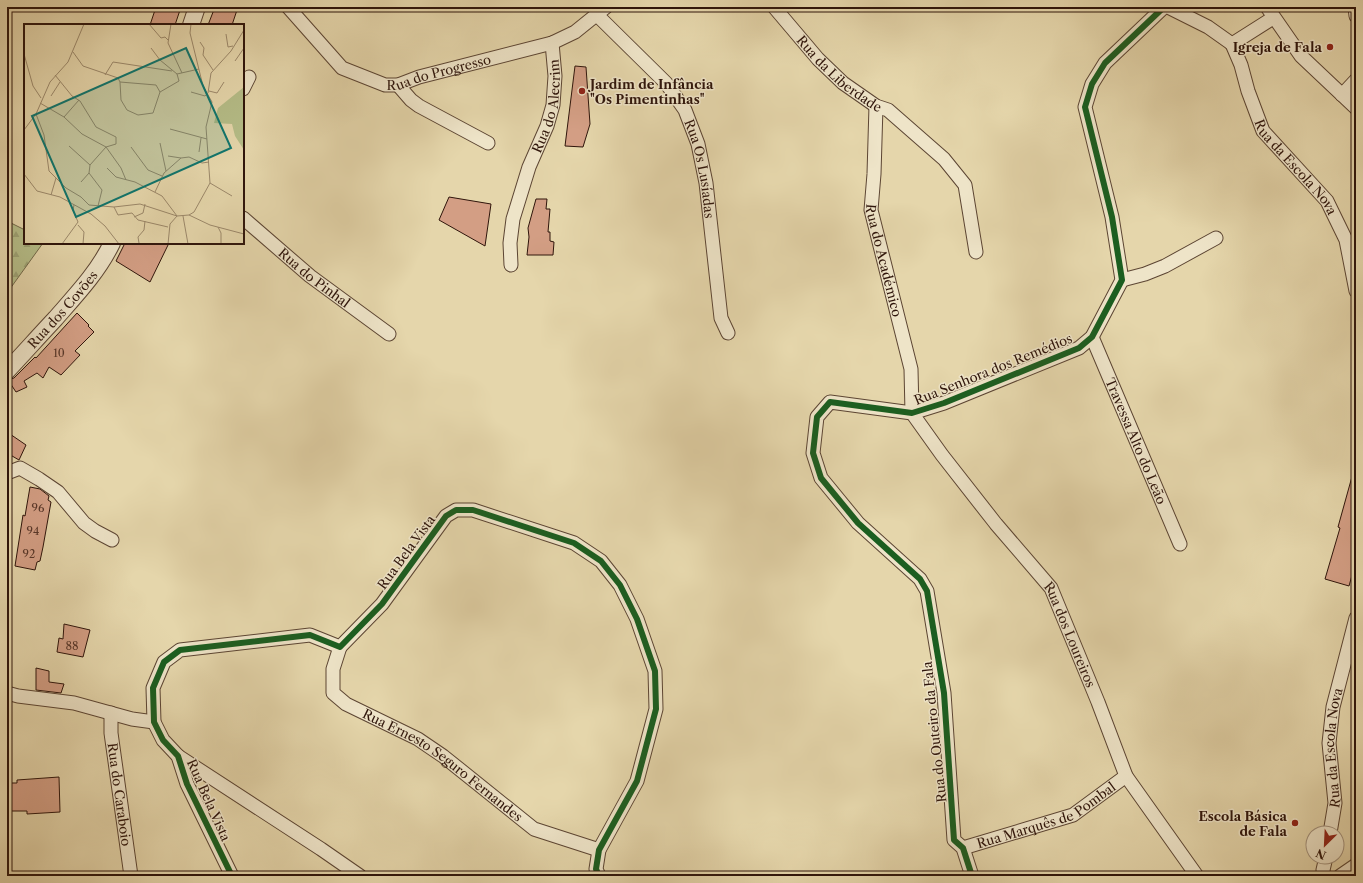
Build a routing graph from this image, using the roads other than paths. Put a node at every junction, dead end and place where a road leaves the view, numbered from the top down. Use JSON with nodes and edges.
{"nodes":[{"id":1,"x":197,"y":7,"type":"edge"},
{"id":2,"x":288,"y":7,"type":"edge"},
{"id":3,"x":774,"y":7,"type":"edge"},
{"id":4,"x":1164,"y":7,"type":"edge"},
{"id":5,"x":1168,"y":7,"type":"edge"},
{"id":6,"x":1355,"y":7,"type":"edge"},
{"id":7,"x":602,"y":11,"type":"edge"},
{"id":8,"x":1270,"y":12,"type":"edge"},
{"id":9,"x":1356,"y":16,"type":"edge"},
{"id":10,"x":191,"y":24,"type":"edge"},
{"id":11,"x":552,"y":43,"type":"junction"},
{"id":12,"x":1232,"y":44,"type":"junction"},
{"id":13,"x":1356,"y":80,"type":"edge"},
{"id":14,"x":398,"y":85,"type":"junction"},
{"id":15,"x":1342,"y":95,"type":"junction"},
{"id":16,"x":876,"y":106,"type":"junction"},
{"id":17,"x":1356,"y":108,"type":"edge"},
{"id":18,"x":488,"y":143,"type":"dead end"},
{"id":19,"x":244,"y":219,"type":"edge"},
{"id":20,"x":1216,"y":238,"type":"dead end"},
{"id":21,"x":111,"y":244,"type":"edge"},
{"id":22,"x":976,"y":252,"type":"dead end"},
{"id":23,"x":511,"y":265,"type":"dead end"},
{"id":24,"x":1122,"y":280,"type":"junction"},
{"id":25,"x":1356,"y":291,"type":"edge"},
{"id":26,"x":728,"y":333,"type":"dead end"},
{"id":27,"x":388,"y":334,"type":"dead end"},
{"id":28,"x":1092,"y":337,"type":"junction"},
{"id":29,"x":7,"y":371,"type":"edge"},
{"id":30,"x":912,"y":413,"type":"junction"},
{"id":31,"x":7,"y":473,"type":"edge"},
{"id":32,"x":112,"y":540,"type":"dead end"},
{"id":33,"x":1180,"y":544,"type":"dead end"},
{"id":34,"x":1356,"y":618,"type":"edge"},
{"id":35,"x":340,"y":647,"type":"junction"},
{"id":36,"x":7,"y":692,"type":"edge"},
{"id":37,"x":111,"y":713,"type":"junction"},
{"id":38,"x":154,"y":722,"type":"junction"},
{"id":39,"x":178,"y":756,"type":"junction"},
{"id":40,"x":1126,"y":776,"type":"junction"},
{"id":41,"x":1331,"y":825,"type":"edge"},
{"id":42,"x":963,"y":848,"type":"junction"},
{"id":43,"x":598,"y":850,"type":"junction"},
{"id":44,"x":1356,"y":864,"type":"edge"},
{"id":45,"x":1324,"y":865,"type":"edge"},
{"id":46,"x":131,"y":876,"type":"edge"},
{"id":47,"x":232,"y":876,"type":"edge"},
{"id":48,"x":360,"y":876,"type":"edge"},
{"id":49,"x":599,"y":876,"type":"edge"},
{"id":50,"x":972,"y":876,"type":"edge"},
{"id":51,"x":1197,"y":876,"type":"edge"},
{"id":52,"x":1324,"y":876,"type":"edge"},
{"id":53,"x":1340,"y":876,"type":"edge"}],
"edges":[{"from":1,"to":10,"type":"street"},
{"from":2,"to":14,"type":"street","name":"Rua do Progresso"},
{"from":3,"to":16,"type":"street","name":"Rua da Liberdade"},
{"from":4,"to":24,"type":"street"},
{"from":5,"to":12,"type":"street"},
{"from":6,"to":9,"type":"street"},
{"from":7,"to":11,"type":"street","name":"Rua do Progresso"},
{"from":7,"to":26,"type":"street","name":"Rua Os Lusíadas"},
{"from":8,"to":12,"type":"street"},
{"from":8,"to":15,"type":"street"},
{"from":11,"to":14,"type":"street","name":"Rua do Progresso"},
{"from":11,"to":23,"type":"street","name":"Rua do Alecrim"},
{"from":12,"to":25,"type":"street","name":"Rua da Escola Nova"},
{"from":13,"to":15,"type":"street"},
{"from":14,"to":18,"type":"street"},
{"from":15,"to":17,"type":"street"},
{"from":16,"to":22,"type":"street","name":"Rua da Liberdade"},
{"from":16,"to":30,"type":"street","name":"Rua do Académico"},
{"from":19,"to":27,"type":"street","name":"Rua do Pinhal"},
{"from":20,"to":24,"type":"street"},
{"from":21,"to":29,"type":"street","name":"Rua dos Covões"},
{"from":24,"to":28,"type":"street","name":"Rua Senhora dos Remédios"},
{"from":28,"to":30,"type":"street","name":"Rua Senhora dos Remédios"},
{"from":28,"to":33,"type":"street","name":"Travessa Alto do Leão"},
{"from":30,"to":40,"type":"street","name":"Rua dos Loureiros"},
{"from":30,"to":42,"type":"street","name":"Rua do Outeiro da Fala"},
{"from":31,"to":32,"type":"street"},
{"from":34,"to":41,"type":"street","name":"Rua da Escola Nova"},
{"from":35,"to":38,"type":"street","name":"Rua Bela Vista"},
{"from":35,"to":43,"type":"street","name":"Rua Ernesto Seguro Fernandes"},
{"from":35,"to":43,"type":"street","name":"Rua Bela Vista"},
{"from":36,"to":37,"type":"street"},
{"from":37,"to":38,"type":"street"},
{"from":37,"to":46,"type":"street","name":"Rua do Caraboio"},
{"from":38,"to":39,"type":"street","name":"Rua Bela Vista"},
{"from":39,"to":47,"type":"street","name":"Rua Bela Vista"},
{"from":39,"to":48,"type":"street"},
{"from":40,"to":42,"type":"street","name":"Rua Marquês de Pombal"},
{"from":40,"to":51,"type":"street","name":"Rua dos Loureiros"},
{"from":42,"to":50,"type":"street","name":"Rua do Outeiro da Fala"},
{"from":43,"to":49,"type":"street"},
{"from":44,"to":53,"type":"street"},
{"from":45,"to":52,"type":"street"}]}
